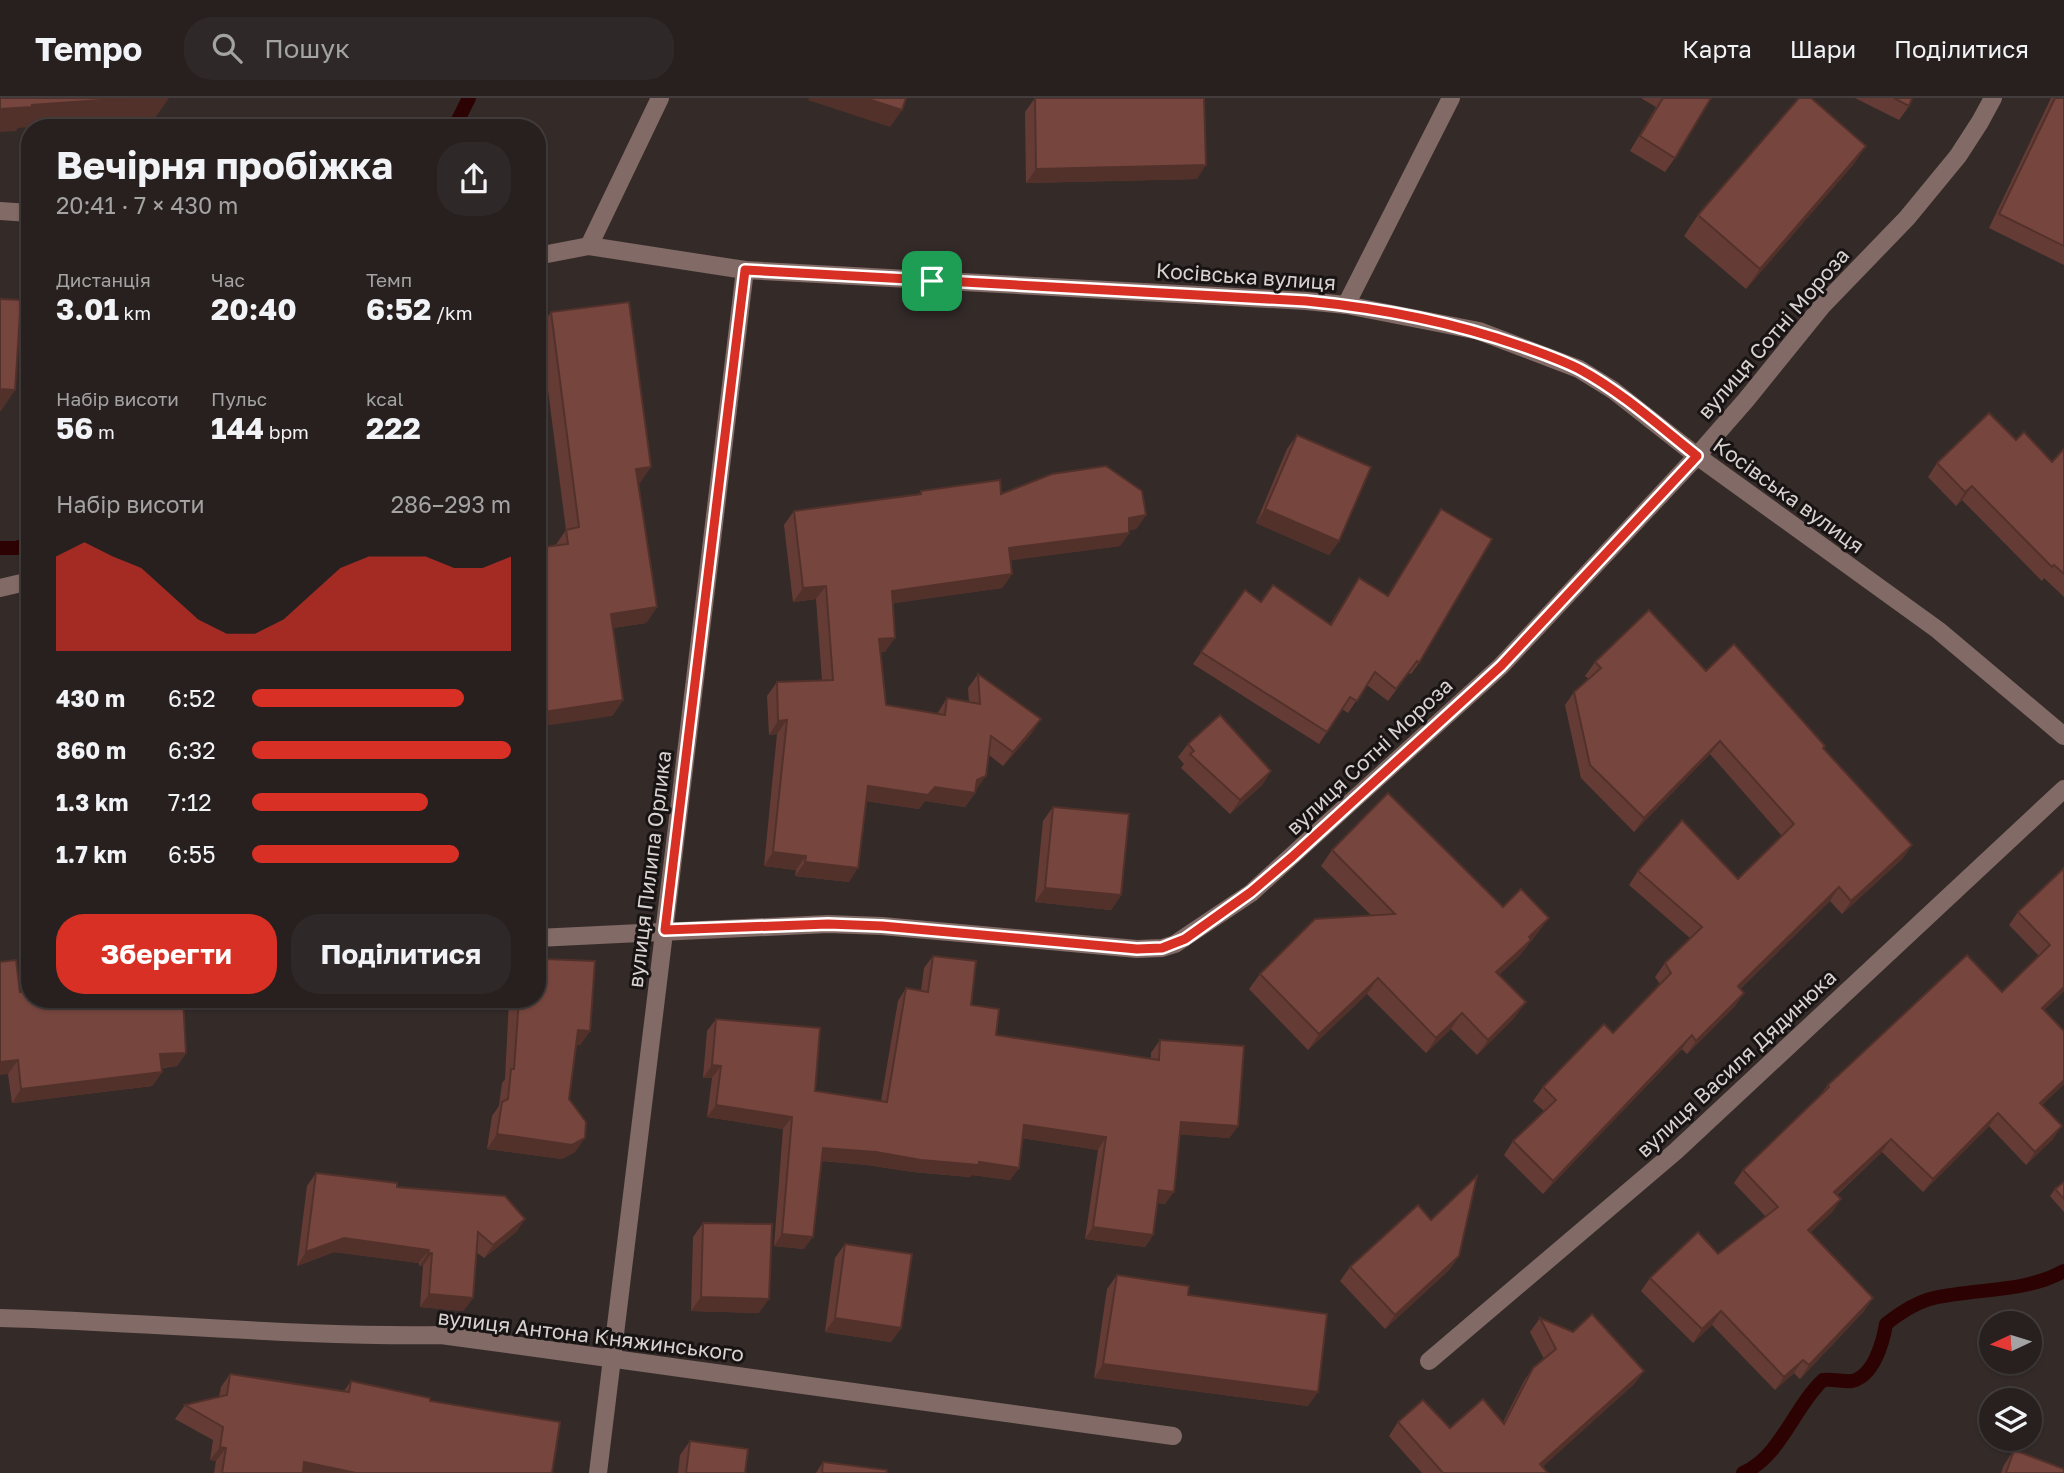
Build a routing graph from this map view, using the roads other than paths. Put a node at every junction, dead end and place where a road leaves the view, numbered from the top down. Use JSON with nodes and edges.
{"nodes":[{"id":1,"x":660,"y":98,"type":"edge"},
{"id":2,"x":1451,"y":98,"type":"edge"},
{"id":3,"x":1993,"y":98,"type":"edge"},
{"id":4,"x":0,"y":211,"type":"edge"},
{"id":5,"x":21,"y":212,"type":"edge"},
{"id":6,"x":589,"y":246,"type":"junction"},
{"id":7,"x":546,"y":254,"type":"edge"},
{"id":8,"x":745,"y":270,"type":"junction"},
{"id":9,"x":1346,"y":305,"type":"junction"},
{"id":10,"x":1697,"y":456,"type":"junction"},
{"id":11,"x":21,"y":583,"type":"edge"},
{"id":12,"x":0,"y":588,"type":"edge"},
{"id":13,"x":2064,"y":736,"type":"edge"},
{"id":14,"x":2064,"y":789,"type":"edge"},
{"id":15,"x":665,"y":930,"type":"junction"},
{"id":16,"x":546,"y":937,"type":"edge"},
{"id":17,"x":0,"y":1318,"type":"edge"},
{"id":18,"x":611,"y":1359,"type":"junction"},
{"id":19,"x":1429,"y":1361,"type":"dead end"},
{"id":20,"x":1173,"y":1436,"type":"dead end"},
{"id":21,"x":598,"y":1473,"type":"edge"}],
"edges":[{"from":1,"to":6,"type":"street"},
{"from":2,"to":9,"type":"street"},
{"from":3,"to":10,"type":"street","name":"вулиця Сотні Мороза"},
{"from":4,"to":5,"type":"street"},
{"from":6,"to":7,"type":"street","name":"Косівська вулиця"},
{"from":6,"to":8,"type":"street","name":"Косівська вулиця"},
{"from":8,"to":9,"type":"street","name":"Косівська вулиця"},
{"from":8,"to":15,"type":"street","name":"вулиця Пилипа Орлика"},
{"from":9,"to":10,"type":"street","name":"Косівська вулиця"},
{"from":10,"to":13,"type":"street","name":"Косівська вулиця"},
{"from":10,"to":15,"type":"street","name":"вулиця Сотні Мороза"},
{"from":11,"to":12,"type":"street"},
{"from":14,"to":19,"type":"street","name":"вулиця Василя Дядинюка"},
{"from":15,"to":16,"type":"street","name":"вулиця Сотні Мороза"},
{"from":15,"to":18,"type":"street","name":"вулиця Пилипа Орлика"},
{"from":17,"to":18,"type":"street","name":"вулиця Антона Княжинського"},
{"from":18,"to":20,"type":"street","name":"вулиця Антона Княжинського"},
{"from":18,"to":21,"type":"street","name":"вулиця Пилипа Орлика"}]}
